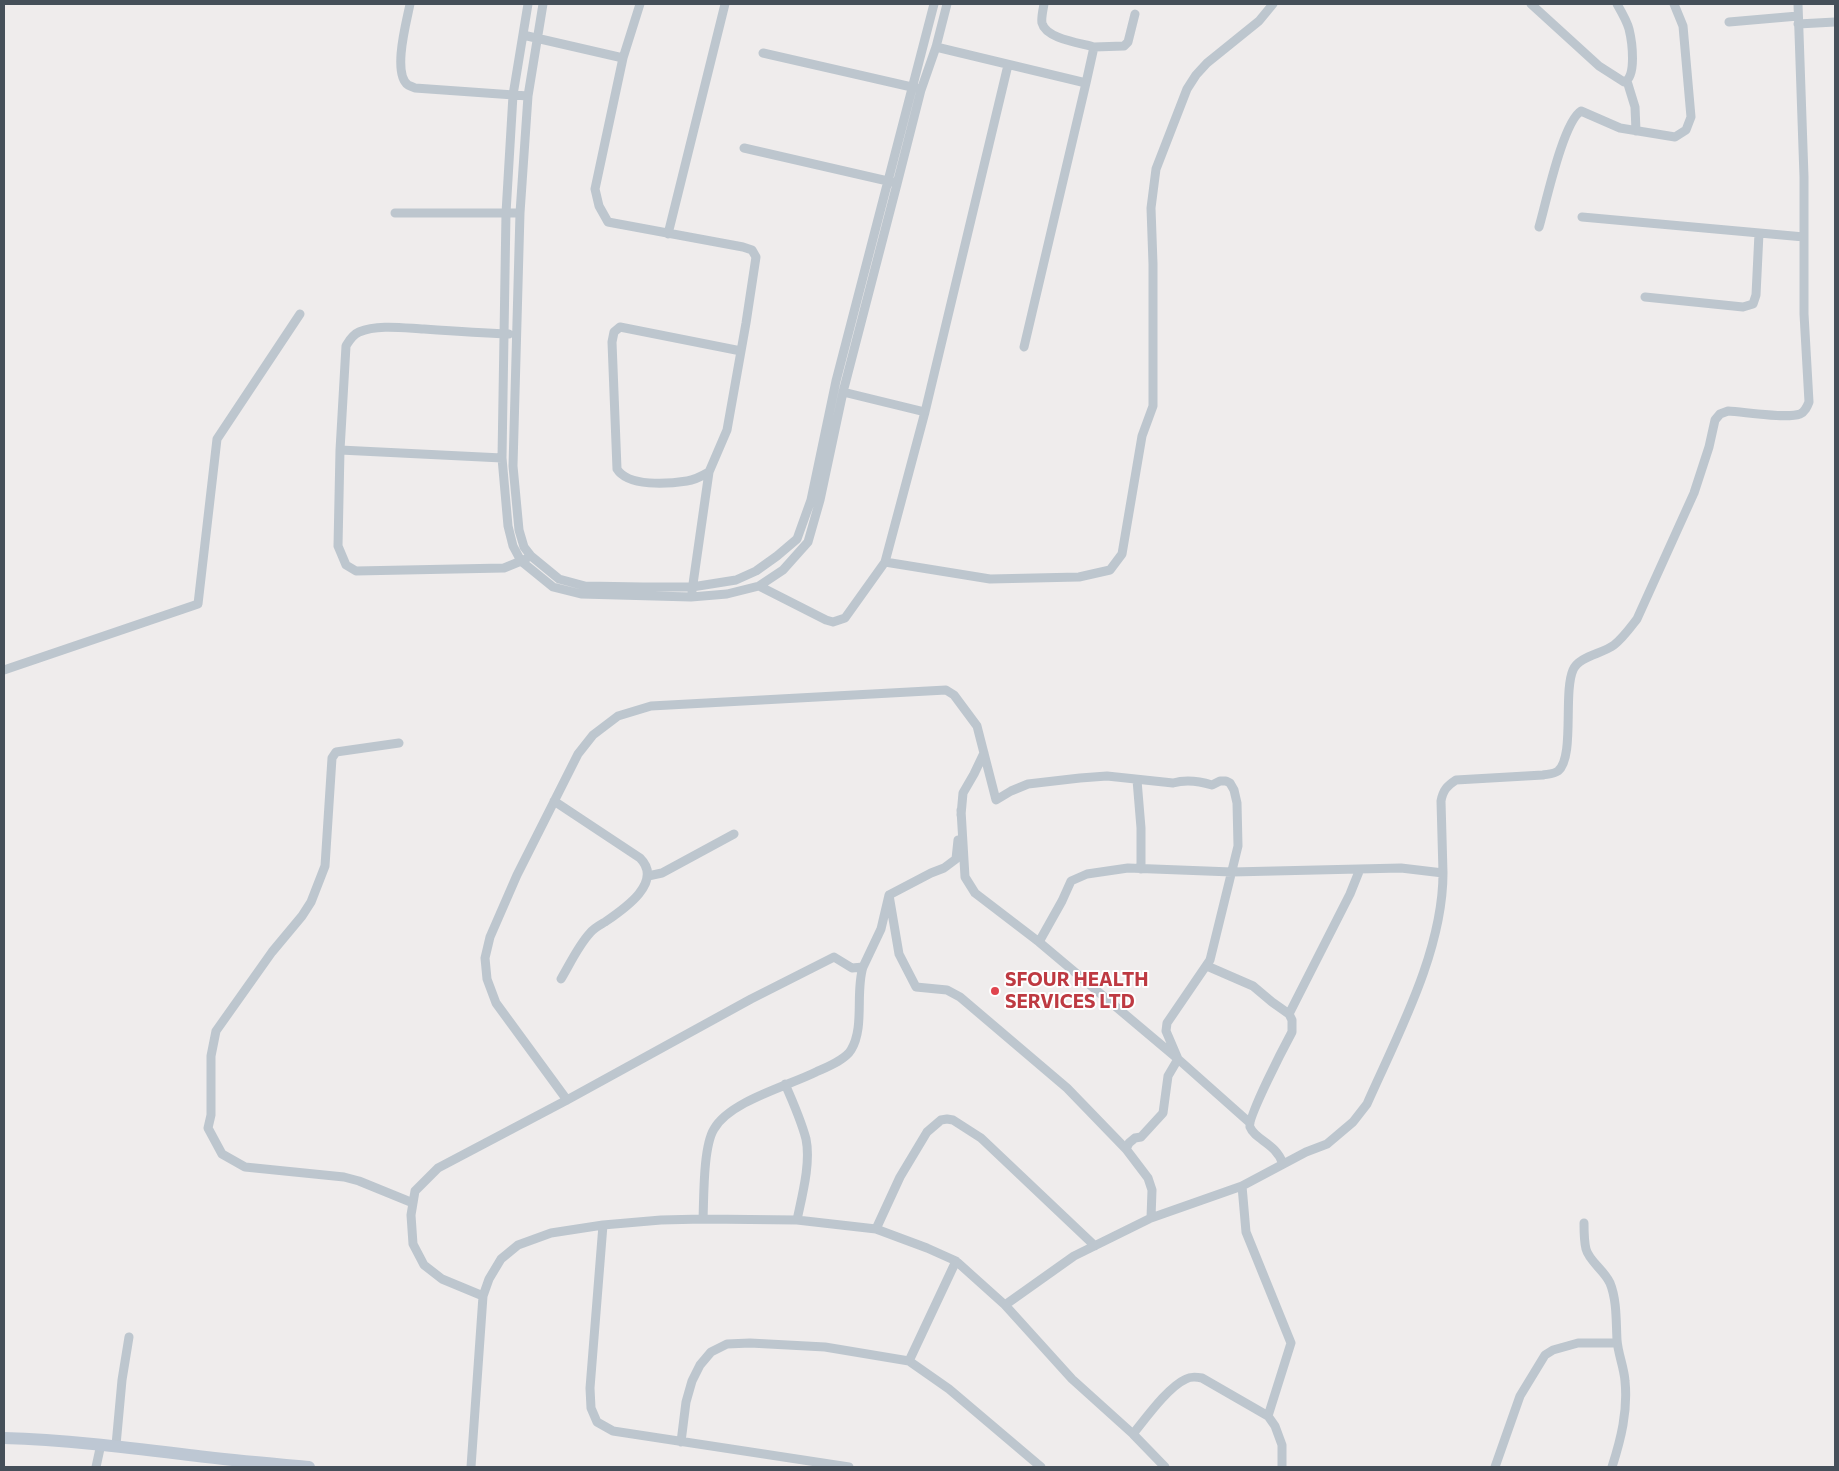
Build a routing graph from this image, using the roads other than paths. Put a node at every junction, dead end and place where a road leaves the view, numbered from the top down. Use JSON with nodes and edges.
{"nodes":[{"id":1,"x":410,"y":4,"type":"edge"},
{"id":2,"x":528,"y":4,"type":"edge"},
{"id":3,"x":543,"y":4,"type":"edge"},
{"id":4,"x":640,"y":4,"type":"edge"},
{"id":5,"x":725,"y":4,"type":"edge"},
{"id":6,"x":934,"y":4,"type":"edge"},
{"id":7,"x":947,"y":4,"type":"edge"},
{"id":8,"x":1044,"y":4,"type":"edge"},
{"id":9,"x":1273,"y":4,"type":"edge"},
{"id":10,"x":1531,"y":4,"type":"edge"},
{"id":11,"x":1616,"y":4,"type":"edge"},
{"id":12,"x":1674,"y":4,"type":"edge"},
{"id":13,"x":1798,"y":4,"type":"edge"},
{"id":14,"x":1135,"y":14,"type":"dead end"},
{"id":15,"x":1798,"y":20,"type":"junction"},
{"id":16,"x":1729,"y":22,"type":"dead end"},
{"id":17,"x":1835,"y":22,"type":"edge"},
{"id":18,"x":523,"y":35,"type":"junction"},
{"id":19,"x":537,"y":38,"type":"junction"},
{"id":20,"x":1094,"y":46,"type":"junction"},
{"id":21,"x":936,"y":47,"type":"junction"},
{"id":22,"x":763,"y":53,"type":"dead end"},
{"id":23,"x":623,"y":58,"type":"junction"},
{"id":24,"x":1008,"y":65,"type":"junction"},
{"id":25,"x":1627,"y":81,"type":"junction"},
{"id":26,"x":1086,"y":83,"type":"junction"},
{"id":27,"x":917,"y":88,"type":"junction"},
{"id":28,"x":513,"y":95,"type":"junction"},
{"id":29,"x":528,"y":96,"type":"junction"},
{"id":30,"x":1636,"y":131,"type":"junction"},
{"id":31,"x":744,"y":148,"type":"dead end"},
{"id":32,"x":892,"y":182,"type":"junction"},
{"id":33,"x":396,"y":213,"type":"dead end"},
{"id":34,"x":506,"y":213,"type":"junction"},
{"id":35,"x":520,"y":213,"type":"junction"},
{"id":36,"x":1582,"y":217,"type":"dead end"},
{"id":37,"x":1539,"y":226,"type":"dead end"},
{"id":38,"x":1759,"y":233,"type":"junction"},
{"id":39,"x":668,"y":234,"type":"junction"},
{"id":40,"x":1804,"y":237,"type":"junction"},
{"id":41,"x":1645,"y":297,"type":"dead end"},
{"id":42,"x":300,"y":314,"type":"dead end"},
{"id":43,"x":505,"y":334,"type":"junction"},
{"id":44,"x":517,"y":334,"type":"junction"},
{"id":45,"x":1024,"y":347,"type":"dead end"},
{"id":46,"x":741,"y":351,"type":"junction"},
{"id":47,"x":844,"y":392,"type":"junction"},
{"id":48,"x":925,"y":412,"type":"junction"},
{"id":49,"x":340,"y":450,"type":"junction"},
{"id":50,"x":502,"y":458,"type":"junction"},
{"id":51,"x":709,"y":472,"type":"junction"},
{"id":52,"x":531,"y":556,"type":"junction"},
{"id":53,"x":522,"y":561,"type":"junction"},
{"id":54,"x":885,"y":562,"type":"junction"},
{"id":55,"x":759,"y":586,"type":"junction"},
{"id":56,"x":692,"y":592,"type":"junction"},
{"id":57,"x":4,"y":670,"type":"edge"},
{"id":58,"x":400,"y":743,"type":"dead end"},
{"id":59,"x":1137,"y":780,"type":"junction"},
{"id":60,"x":554,"y":800,"type":"junction"},
{"id":61,"x":996,"y":800,"type":"junction"},
{"id":62,"x":961,"y":810,"type":"junction"},
{"id":63,"x":734,"y":834,"type":"dead end"},
{"id":64,"x":1141,"y":869,"type":"junction"},
{"id":65,"x":1360,"y":869,"type":"junction"},
{"id":66,"x":1232,"y":872,"type":"junction"},
{"id":67,"x":1443,"y":873,"type":"junction"},
{"id":68,"x":648,"y":876,"type":"junction"},
{"id":69,"x":889,"y":895,"type":"junction"},
{"id":70,"x":1039,"y":942,"type":"junction"},
{"id":71,"x":1207,"y":966,"type":"junction"},
{"id":72,"x":862,"y":967,"type":"junction"},
{"id":73,"x":561,"y":978,"type":"dead end"},
{"id":74,"x":1289,"y":1014,"type":"junction"},
{"id":75,"x":1178,"y":1059,"type":"junction"},
{"id":76,"x":785,"y":1084,"type":"junction"},
{"id":77,"x":566,"y":1100,"type":"junction"},
{"id":78,"x":1250,"y":1123,"type":"junction"},
{"id":79,"x":1126,"y":1149,"type":"junction"},
{"id":80,"x":1284,"y":1164,"type":"junction"},
{"id":81,"x":1242,"y":1186,"type":"junction"},
{"id":82,"x":413,"y":1203,"type":"junction"},
{"id":83,"x":1151,"y":1218,"type":"junction"},
{"id":84,"x":703,"y":1219,"type":"junction"},
{"id":85,"x":797,"y":1220,"type":"junction"},
{"id":86,"x":1584,"y":1223,"type":"dead end"},
{"id":87,"x":603,"y":1226,"type":"junction"},
{"id":88,"x":876,"y":1229,"type":"junction"},
{"id":89,"x":1095,"y":1246,"type":"junction"},
{"id":90,"x":956,"y":1261,"type":"junction"},
{"id":91,"x":483,"y":1296,"type":"junction"},
{"id":92,"x":1005,"y":1305,"type":"junction"},
{"id":93,"x":129,"y":1337,"type":"dead end"},
{"id":94,"x":1617,"y":1343,"type":"junction"},
{"id":95,"x":909,"y":1361,"type":"junction"},
{"id":96,"x":1268,"y":1416,"type":"junction"},
{"id":97,"x":1132,"y":1434,"type":"junction"},
{"id":98,"x":4,"y":1438,"type":"edge"},
{"id":99,"x":681,"y":1442,"type":"junction"},
{"id":100,"x":101,"y":1444,"type":"junction"},
{"id":101,"x":116,"y":1445,"type":"junction"},
{"id":102,"x":96,"y":1467,"type":"edge"},
{"id":103,"x":309,"y":1467,"type":"edge"},
{"id":104,"x":471,"y":1467,"type":"edge"},
{"id":105,"x":849,"y":1467,"type":"edge"},
{"id":106,"x":1041,"y":1467,"type":"edge"},
{"id":107,"x":1165,"y":1467,"type":"edge"},
{"id":108,"x":1282,"y":1467,"type":"edge"},
{"id":109,"x":1495,"y":1467,"type":"edge"},
{"id":110,"x":1612,"y":1467,"type":"edge"}],
"edges":[{"from":1,"to":28,"type":"street"},
{"from":2,"to":18,"type":"street"},
{"from":3,"to":19,"type":"street"},
{"from":4,"to":23,"type":"street"},
{"from":5,"to":39,"type":"street"},
{"from":6,"to":27,"type":"street"},
{"from":7,"to":21,"type":"street"},
{"from":8,"to":20,"type":"street"},
{"from":9,"to":54,"type":"street"},
{"from":10,"to":25,"type":"street"},
{"from":11,"to":25,"type":"street"},
{"from":12,"to":30,"type":"street"},
{"from":13,"to":15,"type":"street"},
{"from":14,"to":20,"type":"street"},
{"from":15,"to":16,"type":"street"},
{"from":15,"to":17,"type":"street"},
{"from":15,"to":40,"type":"street"},
{"from":18,"to":19,"type":"street"},
{"from":18,"to":28,"type":"street"},
{"from":19,"to":23,"type":"street"},
{"from":19,"to":29,"type":"street"},
{"from":20,"to":26,"type":"street"},
{"from":21,"to":24,"type":"street"},
{"from":21,"to":27,"type":"street"},
{"from":22,"to":27,"type":"street"},
{"from":23,"to":39,"type":"street"},
{"from":24,"to":26,"type":"street"},
{"from":24,"to":48,"type":"street"},
{"from":25,"to":30,"type":"street"},
{"from":26,"to":45,"type":"street"},
{"from":27,"to":32,"type":"street"},
{"from":28,"to":29,"type":"street"},
{"from":28,"to":34,"type":"street"},
{"from":29,"to":35,"type":"street"},
{"from":30,"to":37,"type":"street"},
{"from":31,"to":32,"type":"street"},
{"from":32,"to":47,"type":"street"},
{"from":32,"to":56,"type":"street"},
{"from":33,"to":34,"type":"street"},
{"from":34,"to":35,"type":"street"},
{"from":34,"to":43,"type":"street"},
{"from":35,"to":44,"type":"street"},
{"from":36,"to":38,"type":"street"},
{"from":38,"to":40,"type":"street"},
{"from":38,"to":41,"type":"street"},
{"from":39,"to":46,"type":"street"},
{"from":40,"to":67,"type":"street"},
{"from":42,"to":57,"type":"street"},
{"from":43,"to":44,"type":"street"},
{"from":43,"to":49,"type":"street"},
{"from":43,"to":50,"type":"street"},
{"from":44,"to":52,"type":"street"},
{"from":46,"to":51,"type":"street"},
{"from":46,"to":51,"type":"street"},
{"from":47,"to":48,"type":"street"},
{"from":47,"to":55,"type":"street"},
{"from":48,"to":54,"type":"street"},
{"from":49,"to":50,"type":"street"},
{"from":49,"to":53,"type":"street"},
{"from":50,"to":53,"type":"street"},
{"from":51,"to":56,"type":"street"},
{"from":52,"to":53,"type":"street"},
{"from":52,"to":56,"type":"street"},
{"from":53,"to":56,"type":"street"},
{"from":54,"to":55,"type":"street"},
{"from":55,"to":56,"type":"street"},
{"from":58,"to":82,"type":"street"},
{"from":59,"to":61,"type":"street"},
{"from":59,"to":64,"type":"street"},
{"from":59,"to":66,"type":"street"},
{"from":60,"to":61,"type":"street"},
{"from":60,"to":68,"type":"street"},
{"from":60,"to":77,"type":"street"},
{"from":61,"to":62,"type":"street"},
{"from":62,"to":69,"type":"street"},
{"from":62,"to":70,"type":"street"},
{"from":63,"to":68,"type":"street"},
{"from":64,"to":66,"type":"street"},
{"from":64,"to":70,"type":"street"},
{"from":65,"to":66,"type":"street"},
{"from":65,"to":67,"type":"street"},
{"from":65,"to":74,"type":"street"},
{"from":66,"to":71,"type":"street"},
{"from":67,"to":80,"type":"street"},
{"from":68,"to":73,"type":"street"},
{"from":69,"to":72,"type":"street"},
{"from":69,"to":79,"type":"street"},
{"from":70,"to":75,"type":"street"},
{"from":71,"to":74,"type":"street"},
{"from":71,"to":75,"type":"street"},
{"from":72,"to":76,"type":"street"},
{"from":72,"to":77,"type":"street"},
{"from":74,"to":78,"type":"street"},
{"from":75,"to":78,"type":"street"},
{"from":75,"to":79,"type":"street"},
{"from":76,"to":84,"type":"street"},
{"from":76,"to":85,"type":"street"},
{"from":77,"to":82,"type":"street"},
{"from":78,"to":80,"type":"street"},
{"from":79,"to":83,"type":"street"},
{"from":80,"to":81,"type":"street"},
{"from":81,"to":83,"type":"street"},
{"from":81,"to":96,"type":"street"},
{"from":82,"to":91,"type":"street"},
{"from":83,"to":89,"type":"street"},
{"from":84,"to":85,"type":"street"},
{"from":84,"to":87,"type":"street"},
{"from":85,"to":88,"type":"street"},
{"from":86,"to":94,"type":"street"},
{"from":87,"to":91,"type":"street"},
{"from":87,"to":99,"type":"street"},
{"from":88,"to":89,"type":"street"},
{"from":88,"to":90,"type":"street"},
{"from":89,"to":92,"type":"street"},
{"from":90,"to":92,"type":"street"},
{"from":90,"to":95,"type":"street"},
{"from":91,"to":104,"type":"street"},
{"from":92,"to":97,"type":"street"},
{"from":93,"to":101,"type":"street"},
{"from":94,"to":109,"type":"street"},
{"from":94,"to":110,"type":"street"},
{"from":95,"to":99,"type":"street"},
{"from":95,"to":106,"type":"street"},
{"from":96,"to":97,"type":"street"},
{"from":96,"to":108,"type":"street"},
{"from":97,"to":107,"type":"street"},
{"from":98,"to":100,"type":"main road"},
{"from":99,"to":105,"type":"street"},
{"from":100,"to":101,"type":"main road"},
{"from":100,"to":102,"type":"street"},
{"from":101,"to":103,"type":"main road"}]}
